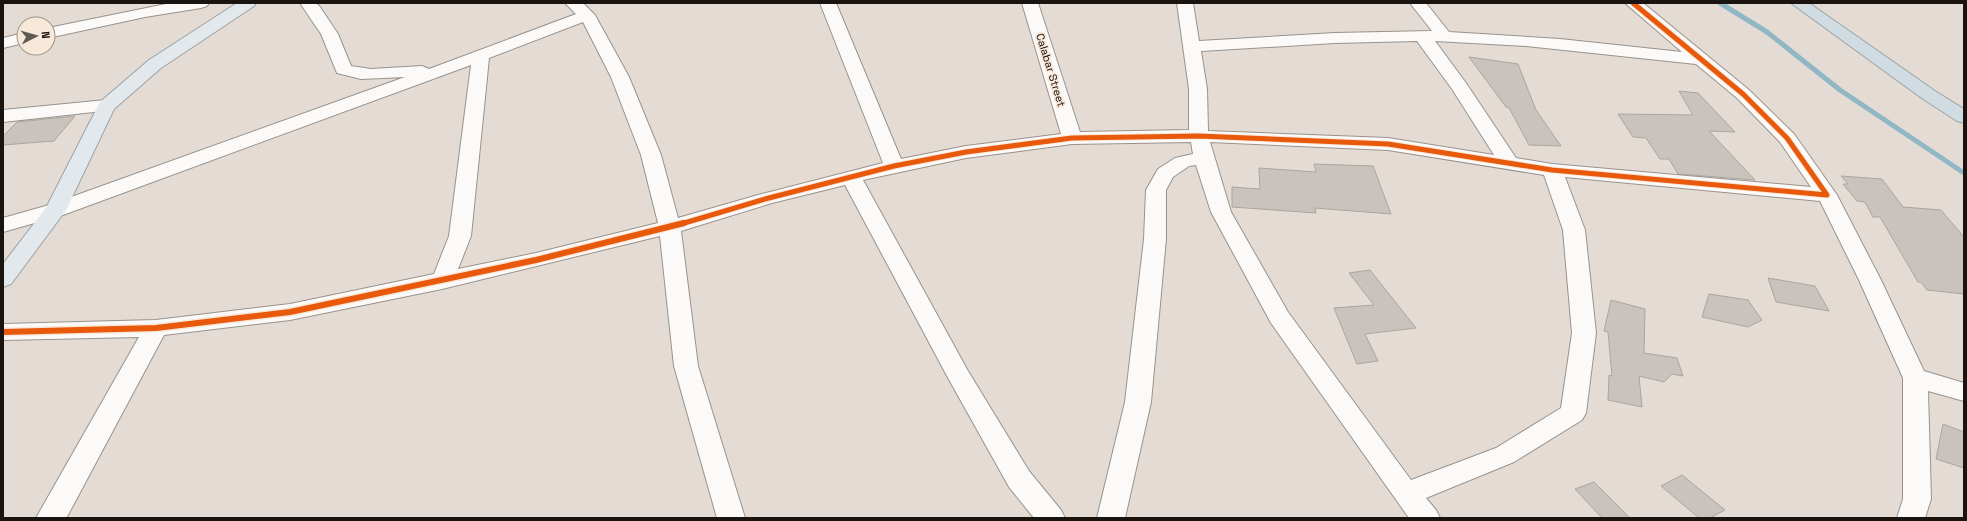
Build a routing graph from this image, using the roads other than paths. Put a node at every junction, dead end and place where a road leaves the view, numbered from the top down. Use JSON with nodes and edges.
{"nodes":[{"id":1,"x":201,"y":3,"type":"edge"},
{"id":2,"x":248,"y":3,"type":"edge"},
{"id":3,"x":308,"y":3,"type":"edge"},
{"id":4,"x":828,"y":3,"type":"edge"},
{"id":5,"x":1030,"y":3,"type":"edge"},
{"id":6,"x":1185,"y":3,"type":"edge"},
{"id":7,"x":1418,"y":3,"type":"edge"},
{"id":8,"x":1633,"y":3,"type":"edge"},
{"id":9,"x":1799,"y":3,"type":"edge"},
{"id":10,"x":580,"y":9,"type":"edge"},
{"id":11,"x":56,"y":31,"type":"edge"},
{"id":12,"x":1422,"y":36,"type":"junction"},
{"id":13,"x":16,"y":37,"type":"edge"},
{"id":14,"x":1445,"y":37,"type":"junction"},
{"id":15,"x":3,"y":38,"type":"edge"},
{"id":16,"x":16,"y":39,"type":"edge"},
{"id":17,"x":3,"y":43,"type":"edge"},
{"id":18,"x":1192,"y":47,"type":"junction"},
{"id":19,"x":481,"y":56,"type":"junction"},
{"id":20,"x":1699,"y":59,"type":"junction"},
{"id":21,"x":440,"y":71,"type":"junction"},
{"id":22,"x":106,"y":106,"type":"junction"},
{"id":23,"x":3,"y":116,"type":"edge"},
{"id":24,"x":1964,"y":117,"type":"edge"},
{"id":25,"x":1072,"y":138,"type":"junction"},
{"id":26,"x":1202,"y":146,"type":"junction"},
{"id":27,"x":1509,"y":163,"type":"junction"},
{"id":28,"x":894,"y":166,"type":"junction"},
{"id":29,"x":1552,"y":170,"type":"junction"},
{"id":30,"x":851,"y":177,"type":"junction"},
{"id":31,"x":1827,"y":195,"type":"junction"},
{"id":32,"x":56,"y":210,"type":"junction"},
{"id":33,"x":3,"y":225,"type":"edge"},
{"id":34,"x":670,"y":227,"type":"junction"},
{"id":35,"x":3,"y":279,"type":"edge"},
{"id":36,"x":442,"y":281,"type":"junction"},
{"id":37,"x":156,"y":328,"type":"junction"},
{"id":38,"x":3,"y":332,"type":"edge"},
{"id":39,"x":1915,"y":378,"type":"junction"},
{"id":40,"x":1964,"y":392,"type":"edge"},
{"id":41,"x":1406,"y":494,"type":"junction"},
{"id":42,"x":50,"y":518,"type":"edge"},
{"id":43,"x":731,"y":518,"type":"edge"},
{"id":44,"x":1051,"y":518,"type":"edge"},
{"id":45,"x":1111,"y":518,"type":"edge"},
{"id":46,"x":1426,"y":518,"type":"edge"},
{"id":47,"x":1911,"y":518,"type":"edge"}],
"edges":[{"from":1,"to":11,"type":"street"},
{"from":2,"to":22,"type":"main road"},
{"from":3,"to":21,"type":"street"},
{"from":4,"to":28,"type":"street"},
{"from":5,"to":25,"type":"street","name":"Calabar Street"},
{"from":6,"to":18,"type":"street"},
{"from":7,"to":14,"type":"street"},
{"from":8,"to":20,"type":"street"},
{"from":9,"to":24,"type":"highway"},
{"from":10,"to":19,"type":"street"},
{"from":10,"to":34,"type":"street"},
{"from":12,"to":14,"type":"street"},
{"from":12,"to":18,"type":"street"},
{"from":12,"to":27,"type":"street"},
{"from":13,"to":15,"type":"street"},
{"from":14,"to":20,"type":"street"},
{"from":16,"to":17,"type":"street"},
{"from":18,"to":26,"type":"street"},
{"from":19,"to":21,"type":"street"},
{"from":19,"to":36,"type":"street"},
{"from":20,"to":31,"type":"street"},
{"from":21,"to":32,"type":"street"},
{"from":22,"to":23,"type":"street"},
{"from":22,"to":32,"type":"main road"},
{"from":25,"to":26,"type":"street"},
{"from":25,"to":28,"type":"street"},
{"from":26,"to":27,"type":"street"},
{"from":26,"to":41,"type":"street"},
{"from":26,"to":45,"type":"street"},
{"from":27,"to":29,"type":"street"},
{"from":28,"to":30,"type":"street"},
{"from":29,"to":31,"type":"street"},
{"from":29,"to":41,"type":"street"},
{"from":30,"to":34,"type":"street"},
{"from":30,"to":44,"type":"street"},
{"from":31,"to":39,"type":"street"},
{"from":32,"to":33,"type":"street"},
{"from":32,"to":35,"type":"main road"},
{"from":34,"to":36,"type":"street"},
{"from":34,"to":43,"type":"street"},
{"from":36,"to":37,"type":"street"},
{"from":37,"to":38,"type":"street"},
{"from":37,"to":42,"type":"street"},
{"from":39,"to":40,"type":"street"},
{"from":39,"to":47,"type":"street"},
{"from":41,"to":46,"type":"street"}]}
